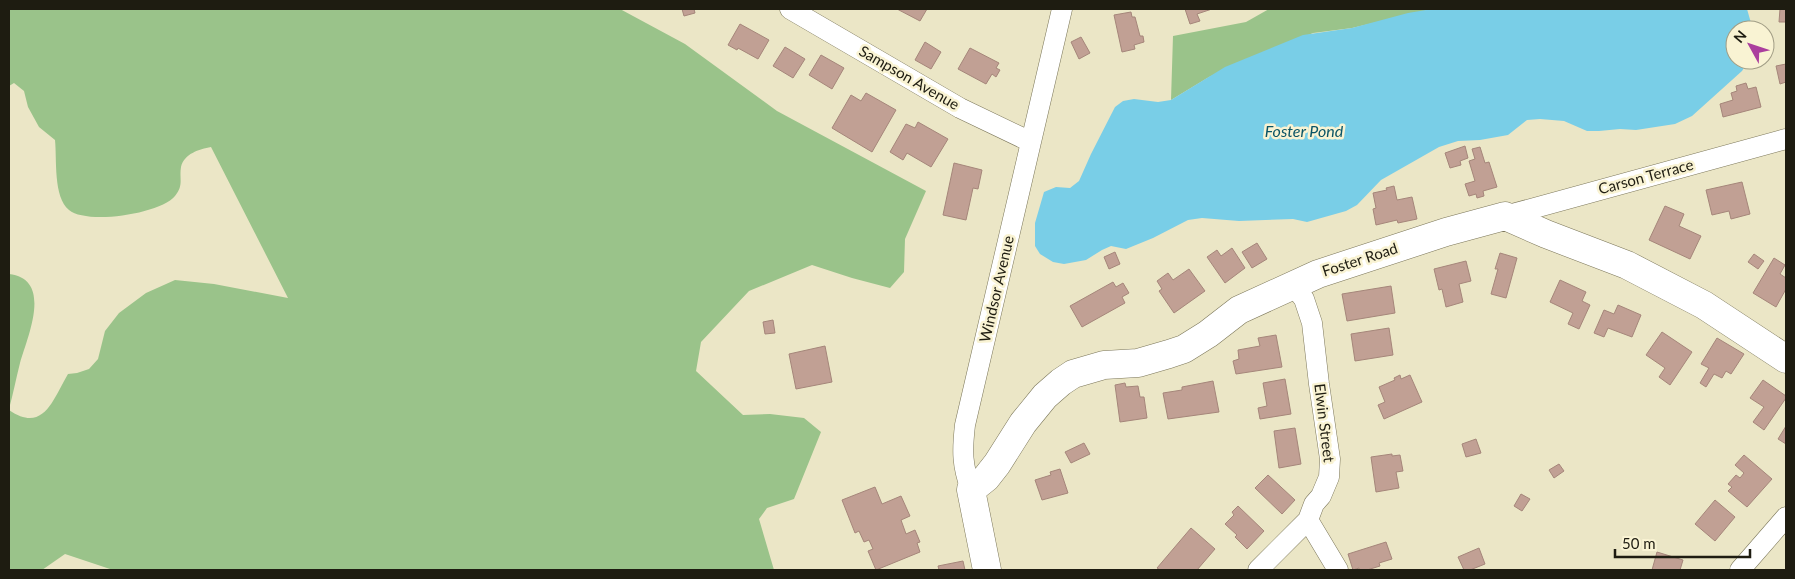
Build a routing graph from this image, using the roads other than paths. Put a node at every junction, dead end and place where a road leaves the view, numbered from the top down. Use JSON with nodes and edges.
{"nodes":[{"id":1,"x":790,"y":9,"type":"edge"},
{"id":2,"x":1062,"y":9,"type":"edge"},
{"id":3,"x":1786,"y":139,"type":"edge"},
{"id":4,"x":1031,"y":142,"type":"junction"},
{"id":5,"x":1505,"y":216,"type":"junction"},
{"id":6,"x":1293,"y":285,"type":"junction"},
{"id":7,"x":1786,"y":359,"type":"edge"},
{"id":8,"x":971,"y":490,"type":"junction"},
{"id":9,"x":1786,"y":517,"type":"edge"},
{"id":10,"x":1308,"y":520,"type":"junction"},
{"id":11,"x":987,"y":570,"type":"edge"},
{"id":12,"x":1258,"y":570,"type":"edge"},
{"id":13,"x":1338,"y":570,"type":"edge"},
{"id":14,"x":1740,"y":570,"type":"edge"}],
"edges":[{"from":1,"to":4,"type":"street","name":"Sampson Avenue"},
{"from":2,"to":4,"type":"street","name":"Windsor Avenue"},
{"from":3,"to":5,"type":"street","name":"Carson Terrace"},
{"from":4,"to":8,"type":"street","name":"Windsor Avenue"},
{"from":5,"to":6,"type":"street","name":"Foster Road"},
{"from":5,"to":7,"type":"street"},
{"from":6,"to":8,"type":"street","name":"Foster Road"},
{"from":6,"to":10,"type":"street","name":"Elwin Street"},
{"from":8,"to":11,"type":"street","name":"Windsor Avenue"},
{"from":9,"to":14,"type":"street"},
{"from":10,"to":12,"type":"street","name":"Elwin Street"},
{"from":10,"to":13,"type":"street"}]}
